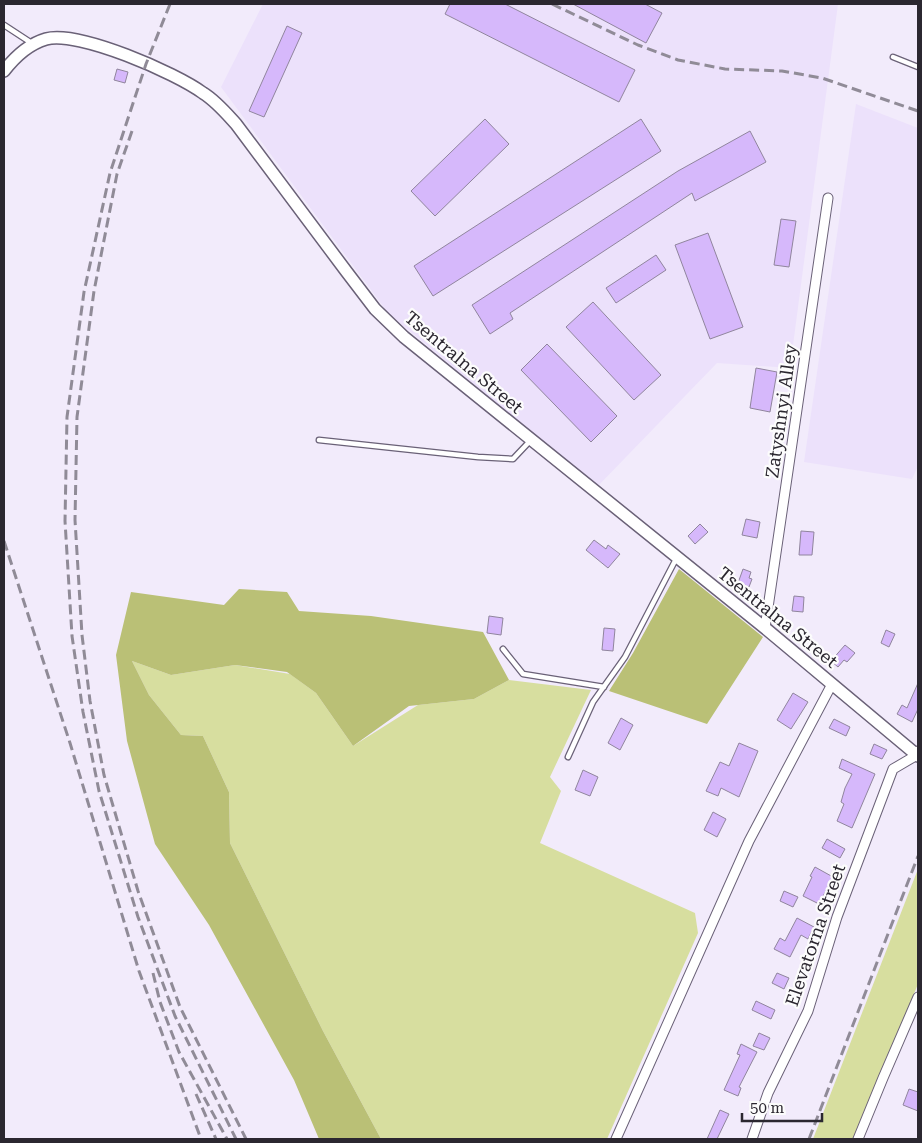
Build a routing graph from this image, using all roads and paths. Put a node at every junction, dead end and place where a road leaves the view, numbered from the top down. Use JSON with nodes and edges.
{"nodes":[{"id":1,"x":4,"y":25,"type":"edge"},
{"id":2,"x":34,"y":45,"type":"junction"},
{"id":3,"x":893,"y":57,"type":"dead end"},
{"id":4,"x":918,"y":67,"type":"edge"},
{"id":5,"x":4,"y":72,"type":"edge"},
{"id":6,"x":828,"y":198,"type":"dead end"},
{"id":7,"x":319,"y":440,"type":"dead end"},
{"id":8,"x":530,"y":440,"type":"junction"},
{"id":9,"x":677,"y":558,"type":"junction"},
{"id":10,"x":765,"y":628,"type":"junction"},
{"id":11,"x":502,"y":649,"type":"dead end"},
{"id":12,"x":832,"y":684,"type":"junction"},
{"id":13,"x":604,"y":687,"type":"junction"},
{"id":14,"x":918,"y":754,"type":"edge"},
{"id":15,"x":568,"y":757,"type":"dead end"},
{"id":16,"x":918,"y":997,"type":"edge"},
{"id":17,"x":616,"y":1139,"type":"edge"},
{"id":18,"x":752,"y":1139,"type":"edge"},
{"id":19,"x":858,"y":1139,"type":"edge"}],
"edges":[{"from":1,"to":2,"type":"lane"},
{"from":2,"to":5,"type":"main road","name":"Tsentralna Street"},
{"from":2,"to":8,"type":"main road","name":"Tsentralna Street"},
{"from":3,"to":4,"type":"lane"},
{"from":6,"to":10,"type":"street","name":"Zatyshnyi Alley"},
{"from":7,"to":8,"type":"lane"},
{"from":8,"to":9,"type":"main road","name":"Tsentralna Street"},
{"from":9,"to":10,"type":"main road","name":"Tsentralna Street"},
{"from":9,"to":13,"type":"lane"},
{"from":10,"to":12,"type":"main road","name":"Tsentralna Street"},
{"from":11,"to":13,"type":"lane"},
{"from":12,"to":14,"type":"main road","name":"Tsentralna Street"},
{"from":12,"to":17,"type":"street"},
{"from":13,"to":15,"type":"lane"},
{"from":14,"to":18,"type":"street","name":"Elevatorna Street"},
{"from":16,"to":19,"type":"street"}]}
